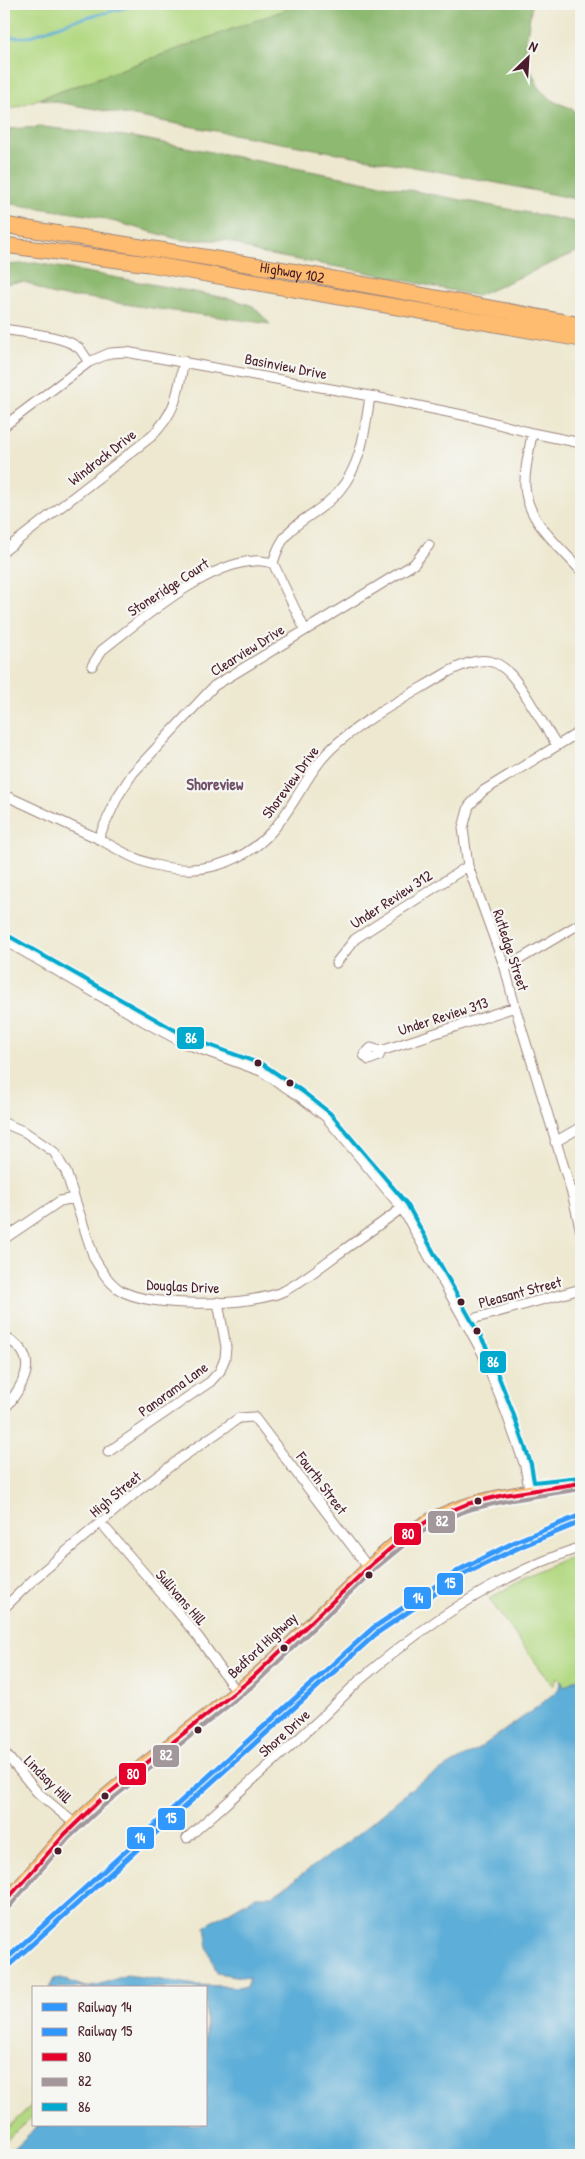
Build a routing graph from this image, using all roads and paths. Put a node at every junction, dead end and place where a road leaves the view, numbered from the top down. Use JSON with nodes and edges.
{"nodes":[{"id":1,"x":4,"y":225,"type":"edge"},
{"id":2,"x":4,"y":245,"type":"edge"},
{"id":3,"x":581,"y":326,"type":"edge"},
{"id":4,"x":4,"y":329,"type":"edge"},
{"id":5,"x":581,"y":339,"type":"edge"},
{"id":6,"x":184,"y":361,"type":"junction"},
{"id":7,"x":89,"y":362,"type":"junction"},
{"id":8,"x":370,"y":396,"type":"junction"},
{"id":9,"x":4,"y":426,"type":"edge"},
{"id":10,"x":532,"y":433,"type":"junction"},
{"id":11,"x":581,"y":443,"type":"edge"},
{"id":12,"x":429,"y":544,"type":"dead end"},
{"id":13,"x":4,"y":552,"type":"edge"},
{"id":14,"x":273,"y":563,"type":"junction"},
{"id":15,"x":581,"y":571,"type":"edge"},
{"id":16,"x":305,"y":630,"type":"junction"},
{"id":17,"x":92,"y":666,"type":"dead end"},
{"id":18,"x":581,"y":731,"type":"edge"},
{"id":19,"x":557,"y":746,"type":"junction"},
{"id":20,"x":4,"y":796,"type":"edge"},
{"id":21,"x":98,"y":839,"type":"junction"},
{"id":22,"x":468,"y":866,"type":"junction"},
{"id":23,"x":581,"y":923,"type":"edge"},
{"id":24,"x":4,"y":940,"type":"edge"},
{"id":25,"x":336,"y":963,"type":"dead end"},
{"id":26,"x":505,"y":968,"type":"junction"},
{"id":27,"x":515,"y":1007,"type":"junction"},
{"id":28,"x":381,"y":1051,"type":"dead end"},
{"id":29,"x":4,"y":1123,"type":"edge"},
{"id":30,"x":581,"y":1127,"type":"edge"},
{"id":31,"x":555,"y":1142,"type":"junction"},
{"id":32,"x":581,"y":1192,"type":"edge"},
{"id":33,"x":573,"y":1197,"type":"junction"},
{"id":34,"x":74,"y":1198,"type":"junction"},
{"id":35,"x":402,"y":1208,"type":"junction"},
{"id":36,"x":581,"y":1232,"type":"edge"},
{"id":37,"x":4,"y":1239,"type":"edge"},
{"id":38,"x":581,"y":1289,"type":"edge"},
{"id":39,"x":218,"y":1302,"type":"junction"},
{"id":40,"x":465,"y":1321,"type":"junction"},
{"id":41,"x":4,"y":1337,"type":"edge"},
{"id":42,"x":4,"y":1410,"type":"edge"},
{"id":43,"x":254,"y":1417,"type":"joint"},
{"id":44,"x":108,"y":1452,"type":"dead end"},
{"id":45,"x":581,"y":1483,"type":"edge"},
{"id":46,"x":529,"y":1489,"type":"junction"},
{"id":47,"x":101,"y":1524,"type":"junction"},
{"id":48,"x":581,"y":1547,"type":"edge"},
{"id":49,"x":368,"y":1568,"type":"junction"},
{"id":50,"x":4,"y":1608,"type":"edge"},
{"id":51,"x":236,"y":1691,"type":"junction"},
{"id":52,"x":4,"y":1752,"type":"edge"},
{"id":53,"x":75,"y":1824,"type":"junction"},
{"id":54,"x":187,"y":1838,"type":"dead end"},
{"id":55,"x":4,"y":1903,"type":"edge"}],
"edges":[{"from":1,"to":3,"type":"highway","name":"Highway 102"},
{"from":2,"to":5,"type":"highway","name":"Highway 102"},
{"from":4,"to":7,"type":"street"},
{"from":6,"to":7,"type":"street","name":"Basinview Drive"},
{"from":6,"to":8,"type":"street","name":"Basinview Drive"},
{"from":6,"to":13,"type":"street","name":"Windrock Drive"},
{"from":7,"to":9,"type":"street","name":"Basinview Drive"},
{"from":8,"to":10,"type":"street","name":"Basinview Drive"},
{"from":8,"to":14,"type":"street"},
{"from":10,"to":11,"type":"street","name":"Basinview Drive"},
{"from":10,"to":15,"type":"street"},
{"from":12,"to":16,"type":"street","name":"Clearview Drive"},
{"from":14,"to":16,"type":"street"},
{"from":14,"to":17,"type":"street","name":"Stoneridge Court"},
{"from":16,"to":21,"type":"street","name":"Clearview Drive"},
{"from":18,"to":19,"type":"street","name":"Rutledge Street"},
{"from":19,"to":21,"type":"street","name":"Shoreview Drive"},
{"from":19,"to":22,"type":"street","name":"Rutledge Street"},
{"from":20,"to":21,"type":"street","name":"Shoreview Drive"},
{"from":22,"to":25,"type":"street","name":"Under Review 312"},
{"from":22,"to":26,"type":"street","name":"Rutledge Street"},
{"from":23,"to":26,"type":"street"},
{"from":24,"to":35,"type":"street"},
{"from":26,"to":27,"type":"street","name":"Rutledge Street"},
{"from":27,"to":28,"type":"street","name":"Under Review 313"},
{"from":27,"to":31,"type":"street","name":"Rutledge Street"},
{"from":29,"to":34,"type":"street","name":"Douglas Drive"},
{"from":30,"to":31,"type":"street"},
{"from":31,"to":33,"type":"street","name":"Rutledge Street"},
{"from":32,"to":33,"type":"street"},
{"from":33,"to":36,"type":"street","name":"Rutledge Street"},
{"from":34,"to":37,"type":"street"},
{"from":34,"to":39,"type":"street","name":"Douglas Drive"},
{"from":35,"to":39,"type":"street","name":"Douglas Drive"},
{"from":35,"to":40,"type":"street"},
{"from":38,"to":40,"type":"street","name":"Pleasant Street"},
{"from":39,"to":44,"type":"street","name":"Panorama Lane"},
{"from":40,"to":46,"type":"street"},
{"from":41,"to":42,"type":"street"},
{"from":43,"to":47,"type":"street","name":"High Street"},
{"from":43,"to":49,"type":"street","name":"Fourth Street"},
{"from":45,"to":46,"type":"main road","name":"Bedford Highway"},
{"from":46,"to":49,"type":"main road","name":"Bedford Highway"},
{"from":47,"to":50,"type":"street","name":"High Street"},
{"from":47,"to":51,"type":"street","name":"Sullivans Hill"},
{"from":48,"to":54,"type":"street","name":"Shore Drive"},
{"from":49,"to":51,"type":"main road","name":"Bedford Highway"},
{"from":51,"to":53,"type":"main road","name":"Bedford Highway"},
{"from":52,"to":53,"type":"street","name":"Lindsay Hill"},
{"from":53,"to":55,"type":"main road","name":"Bedford Highway"}]}
